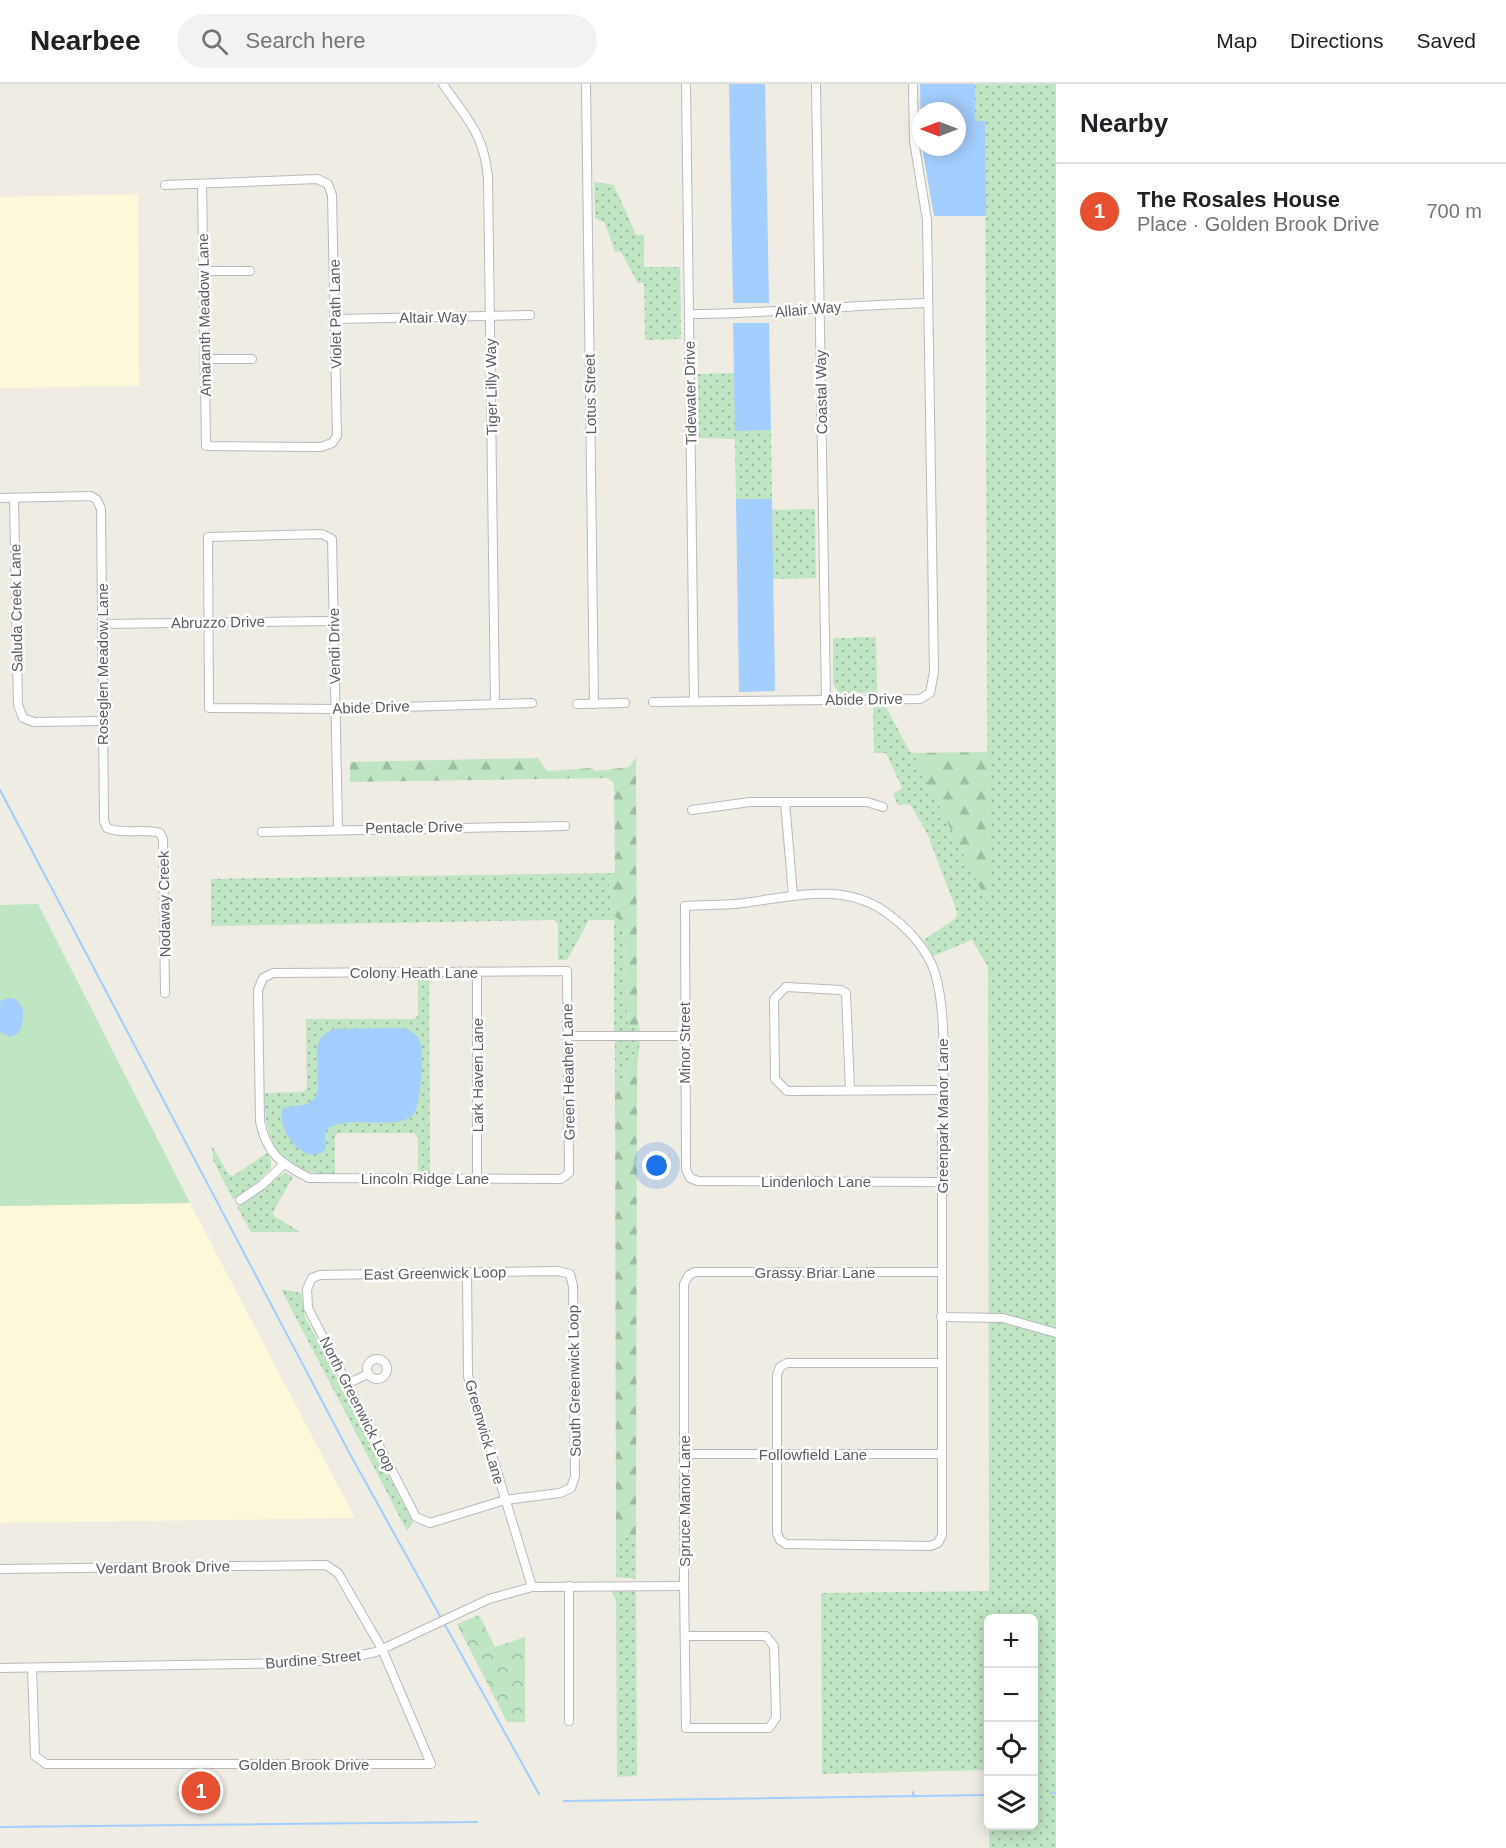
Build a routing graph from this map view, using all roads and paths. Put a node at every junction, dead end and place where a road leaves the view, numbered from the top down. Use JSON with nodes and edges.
{"nodes":[{"id":1,"x":443,"y":84,"type":"edge"},
{"id":2,"x":586,"y":84,"type":"edge"},
{"id":3,"x":686,"y":84,"type":"edge"},
{"id":4,"x":816,"y":84,"type":"edge"},
{"id":5,"x":913,"y":84,"type":"edge"},
{"id":6,"x":165,"y":184,"type":"dead end"},
{"id":7,"x":202,"y":184,"type":"junction"},
{"id":8,"x":250,"y":271,"type":"dead end"},
{"id":9,"x":204,"y":272,"type":"junction"},
{"id":10,"x":928,"y":303,"type":"junction"},
{"id":11,"x":819,"y":309,"type":"junction"},
{"id":12,"x":689,"y":314,"type":"junction"},
{"id":13,"x":491,"y":315,"type":"junction"},
{"id":14,"x":531,"y":315,"type":"dead end"},
{"id":15,"x":336,"y":319,"type":"junction"},
{"id":16,"x":205,"y":359,"type":"junction"},
{"id":17,"x":252,"y":359,"type":"dead end"},
{"id":18,"x":206,"y":446,"type":"joint"},
{"id":19,"x":0,"y":498,"type":"edge"},
{"id":20,"x":14,"y":498,"type":"junction"},
{"id":21,"x":333,"y":621,"type":"junction"},
{"id":22,"x":208,"y":622,"type":"junction"},
{"id":23,"x":102,"y":624,"type":"junction"},
{"id":24,"x":826,"y":700,"type":"junction"},
{"id":25,"x":694,"y":701,"type":"junction"},
{"id":26,"x":653,"y":702,"type":"dead end"},
{"id":27,"x":532,"y":703,"type":"dead end"},
{"id":28,"x":625,"y":703,"type":"dead end"},
{"id":29,"x":495,"y":704,"type":"junction"},
{"id":30,"x":577,"y":704,"type":"dead end"},
{"id":31,"x":594,"y":704,"type":"junction"},
{"id":32,"x":335,"y":709,"type":"junction"},
{"id":33,"x":102,"y":721,"type":"junction"},
{"id":34,"x":784,"y":802,"type":"junction"},
{"id":35,"x":883,"y":807,"type":"dead end"},
{"id":36,"x":692,"y":810,"type":"dead end"},
{"id":37,"x":566,"y":826,"type":"dead end"},
{"id":38,"x":107,"y":828,"type":"joint"},
{"id":39,"x":338,"y":828,"type":"junction"},
{"id":40,"x":262,"y":832,"type":"dead end"},
{"id":41,"x":792,"y":895,"type":"junction"},
{"id":42,"x":685,"y":906,"type":"joint"},
{"id":43,"x":567,"y":971,"type":"joint"},
{"id":44,"x":477,"y":972,"type":"junction"},
{"id":45,"x":165,"y":993,"type":"dead end"},
{"id":46,"x":568,"y":1036,"type":"junction"},
{"id":47,"x":684,"y":1036,"type":"junction"},
{"id":48,"x":942,"y":1089,"type":"junction"},
{"id":49,"x":850,"y":1090,"type":"junction"},
{"id":50,"x":283,"y":1165,"type":"junction"},
{"id":51,"x":569,"y":1173,"type":"joint"},
{"id":52,"x":690,"y":1178,"type":"joint"},
{"id":53,"x":477,"y":1179,"type":"junction"},
{"id":54,"x":942,"y":1182,"type":"junction"},
{"id":55,"x":240,"y":1200,"type":"dead end"},
{"id":56,"x":468,"y":1272,"type":"junction"},
{"id":57,"x":942,"y":1272,"type":"junction"},
{"id":58,"x":570,"y":1274,"type":"joint"},
{"id":59,"x":689,"y":1275,"type":"joint"},
{"id":60,"x":307,"y":1289,"type":"joint"},
{"id":61,"x":941,"y":1317,"type":"junction"},
{"id":62,"x":1056,"y":1333,"type":"edge"},
{"id":63,"x":942,"y":1363,"type":"junction"},
{"id":64,"x":368,"y":1374,"type":"dead end"},
{"id":65,"x":349,"y":1383,"type":"junction"},
{"id":66,"x":684,"y":1454,"type":"junction"},
{"id":67,"x":777,"y":1454,"type":"junction"},
{"id":68,"x":942,"y":1454,"type":"junction"},
{"id":69,"x":505,"y":1500,"type":"junction"},
{"id":70,"x":0,"y":1569,"type":"edge"},
{"id":71,"x":569,"y":1586,"type":"junction"},
{"id":72,"x":684,"y":1586,"type":"junction"},
{"id":73,"x":532,"y":1587,"type":"junction"},
{"id":74,"x":685,"y":1636,"type":"junction"},
{"id":75,"x":382,"y":1649,"type":"junction"},
{"id":76,"x":0,"y":1668,"type":"edge"},
{"id":77,"x":32,"y":1668,"type":"junction"},
{"id":78,"x":569,"y":1721,"type":"dead end"}],
"edges":[{"from":1,"to":13,"type":"street","name":"Tiger Lilly Way"},
{"from":2,"to":31,"type":"street","name":"Lotus Street"},
{"from":3,"to":12,"type":"street","name":"Tidewater Drive"},
{"from":4,"to":11,"type":"street","name":"Coastal Way"},
{"from":5,"to":10,"type":"street"},
{"from":6,"to":7,"type":"street"},
{"from":7,"to":9,"type":"street","name":"Amaranth Meadow Lane"},
{"from":7,"to":15,"type":"street","name":"Violet Path Lane"},
{"from":8,"to":9,"type":"street"},
{"from":9,"to":16,"type":"street","name":"Amaranth Meadow Lane"},
{"from":10,"to":11,"type":"street","name":"Allair Way"},
{"from":10,"to":24,"type":"street","name":"Abide Drive"},
{"from":11,"to":12,"type":"street","name":"Allair Way"},
{"from":11,"to":24,"type":"street","name":"Coastal Way"},
{"from":12,"to":25,"type":"street","name":"Tidewater Drive"},
{"from":13,"to":14,"type":"street","name":"Altair Way"},
{"from":13,"to":15,"type":"street","name":"Altair Way"},
{"from":13,"to":29,"type":"street","name":"Tiger Lilly Way"},
{"from":15,"to":18,"type":"street","name":"Violet Path Lane"},
{"from":16,"to":17,"type":"street"},
{"from":16,"to":18,"type":"street","name":"Amaranth Meadow Lane"},
{"from":19,"to":20,"type":"street"},
{"from":20,"to":23,"type":"street","name":"Roseglen Meadow Lane"},
{"from":20,"to":33,"type":"street","name":"Saluda Creek Lane"},
{"from":21,"to":22,"type":"street","name":"Abruzzo Drive"},
{"from":21,"to":22,"type":"street","name":"Vendi Drive"},
{"from":21,"to":32,"type":"street","name":"Vendi Drive"},
{"from":22,"to":23,"type":"street","name":"Abruzzo Drive"},
{"from":22,"to":32,"type":"street","name":"Abide Drive"},
{"from":23,"to":33,"type":"street","name":"Roseglen Meadow Lane"},
{"from":24,"to":25,"type":"street","name":"Abide Drive"},
{"from":25,"to":26,"type":"street","name":"Abide Drive"},
{"from":27,"to":29,"type":"street","name":"Abide Drive"},
{"from":28,"to":31,"type":"street"},
{"from":29,"to":32,"type":"street","name":"Abide Drive"},
{"from":30,"to":31,"type":"street"},
{"from":32,"to":39,"type":"street","name":"Vendi Drive"},
{"from":33,"to":38,"type":"street","name":"Roseglen Meadow Lane"},
{"from":34,"to":35,"type":"street"},
{"from":34,"to":36,"type":"street"},
{"from":34,"to":41,"type":"street"},
{"from":37,"to":39,"type":"street","name":"Pentacle Drive"},
{"from":38,"to":45,"type":"street","name":"Nodaway Creek"},
{"from":39,"to":40,"type":"street","name":"Pentacle Drive"},
{"from":41,"to":42,"type":"street","name":"Greenpark Manor Lane"},
{"from":41,"to":48,"type":"street","name":"Greenpark Manor Lane"},
{"from":42,"to":47,"type":"street","name":"Minor Street"},
{"from":43,"to":44,"type":"street","name":"Colony Heath Lane"},
{"from":43,"to":46,"type":"street","name":"Green Heather Lane"},
{"from":44,"to":50,"type":"street","name":"Colony Heath Lane"},
{"from":44,"to":53,"type":"street","name":"Lark Haven Lane"},
{"from":46,"to":47,"type":"street"},
{"from":46,"to":51,"type":"street","name":"Green Heather Lane"},
{"from":47,"to":52,"type":"street","name":"Minor Street"},
{"from":48,"to":49,"type":"street"},
{"from":48,"to":54,"type":"street","name":"Greenpark Manor Lane"},
{"from":49,"to":49,"type":"street"},
{"from":50,"to":53,"type":"street","name":"Lincoln Ridge Lane"},
{"from":50,"to":55,"type":"street"},
{"from":51,"to":53,"type":"street","name":"Lincoln Ridge Lane"},
{"from":52,"to":54,"type":"street","name":"Lindenloch Lane"},
{"from":54,"to":57,"type":"street","name":"Greenpark Manor Lane"},
{"from":56,"to":58,"type":"street","name":"East Greenwick Loop"},
{"from":56,"to":60,"type":"street","name":"East Greenwick Loop"},
{"from":56,"to":69,"type":"street","name":"Greenwick Lane"},
{"from":57,"to":59,"type":"street","name":"Grassy Briar Lane"},
{"from":57,"to":61,"type":"street","name":"Greenpark Manor Lane"},
{"from":58,"to":69,"type":"street","name":"South Greenwick Loop"},
{"from":59,"to":66,"type":"street","name":"Spruce Manor Lane"},
{"from":60,"to":65,"type":"street","name":"North Greenwick Loop"},
{"from":61,"to":62,"type":"street"},
{"from":61,"to":63,"type":"street","name":"Greenpark Manor Lane"},
{"from":63,"to":67,"type":"street"},
{"from":63,"to":68,"type":"street","name":"Greenpark Manor Lane"},
{"from":64,"to":65,"type":"street"},
{"from":65,"to":69,"type":"street","name":"North Greenwick Loop"},
{"from":66,"to":67,"type":"street","name":"Followfield Lane"},
{"from":66,"to":72,"type":"street","name":"Spruce Manor Lane"},
{"from":67,"to":68,"type":"street","name":"Followfield Lane"},
{"from":67,"to":68,"type":"street","name":"Greenpark Manor Lane"},
{"from":69,"to":73,"type":"street","name":"Greenwick Lane"},
{"from":70,"to":75,"type":"street","name":"Verdant Brook Drive"},
{"from":71,"to":72,"type":"street","name":"Burdine Street"},
{"from":71,"to":73,"type":"street","name":"Burdine Street"},
{"from":71,"to":78,"type":"street"},
{"from":72,"to":74,"type":"street","name":"Spruce Manor Lane"},
{"from":73,"to":75,"type":"street","name":"Burdine Street"},
{"from":74,"to":74,"type":"street","name":"Spruce Manor Lane"},
{"from":75,"to":77,"type":"street","name":"Burdine Street"},
{"from":75,"to":77,"type":"street","name":"Golden Brook Drive"},
{"from":76,"to":77,"type":"street","name":"Burdine Street"}]}
